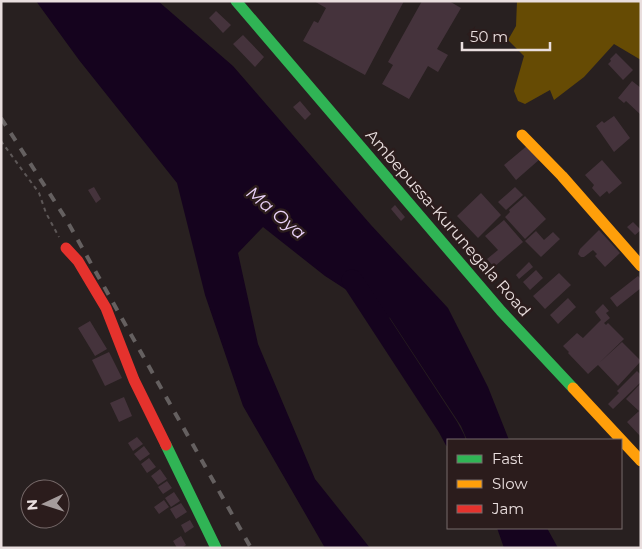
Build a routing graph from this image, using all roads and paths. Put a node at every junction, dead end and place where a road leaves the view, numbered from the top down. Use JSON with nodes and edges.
{"nodes":[{"id":1,"x":236,"y":1,"type":"edge"},
{"id":2,"x":522,"y":135,"type":"dead end"},
{"id":3,"x":1,"y":141,"type":"edge"},
{"id":4,"x":66,"y":248,"type":"joint"},
{"id":5,"x":641,"y":266,"type":"edge"},
{"id":6,"x":620,"y":439,"type":"edge"},
{"id":7,"x":622,"y":441,"type":"edge"},
{"id":8,"x":641,"y":461,"type":"edge"},
{"id":9,"x":216,"y":548,"type":"edge"}],
"edges":[{"from":1,"to":6,"type":"main road","name":"Ambepussa-Kurunegala Road"},
{"from":2,"to":5,"type":"main road"},
{"from":3,"to":4,"type":"path"},
{"from":4,"to":9,"type":"main road"},
{"from":7,"to":8,"type":"main road","name":"Ambepussa-Kurunegala Road"}]}
